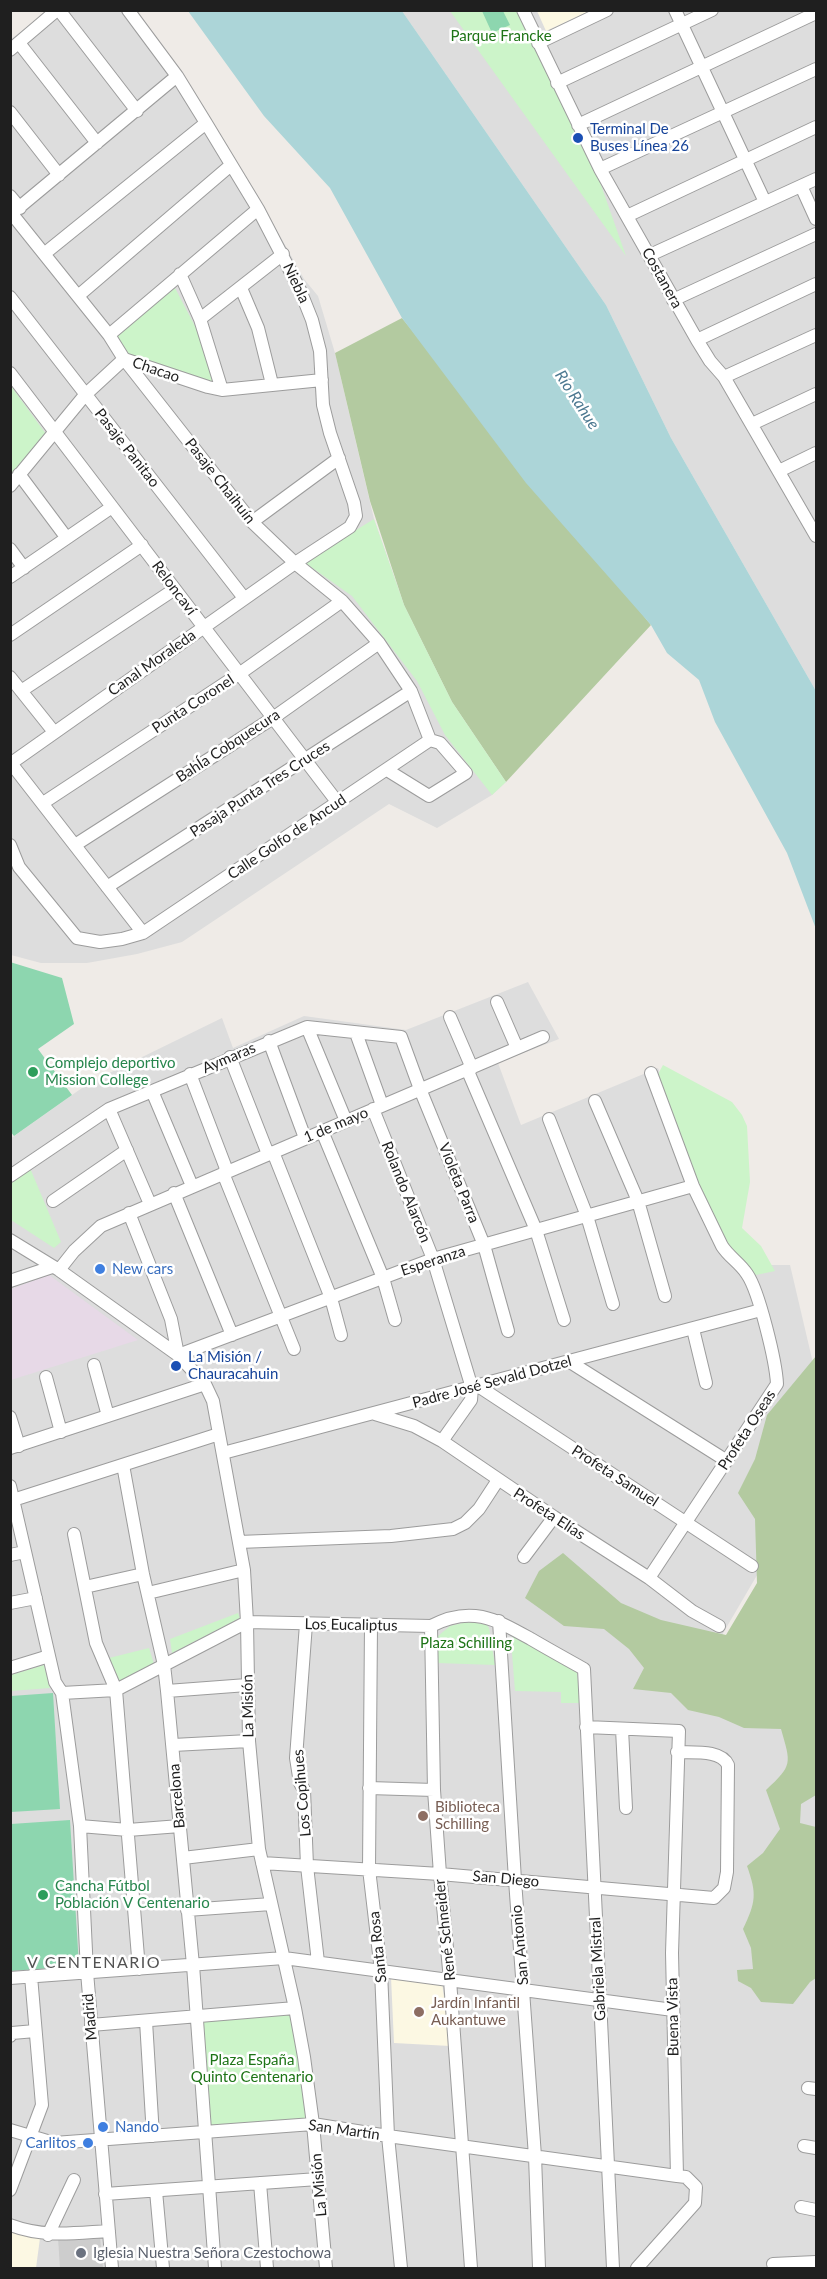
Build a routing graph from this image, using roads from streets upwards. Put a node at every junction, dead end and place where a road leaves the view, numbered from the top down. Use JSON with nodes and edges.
{"nodes":[{"id":1,"x":58,"y":10,"type":"edge"},
{"id":2,"x":128,"y":10,"type":"edge"},
{"id":3,"x":522,"y":10,"type":"edge"},
{"id":4,"x":607,"y":10,"type":"edge"},
{"id":5,"x":675,"y":10,"type":"edge"},
{"id":6,"x":712,"y":10,"type":"edge"},
{"id":7,"x":816,"y":13,"type":"edge"},
{"id":8,"x":682,"y":25,"type":"junction"},
{"id":9,"x":538,"y":42,"type":"junction"},
{"id":10,"x":15,"y":46,"type":"edge"},
{"id":11,"x":702,"y":67,"type":"junction"},
{"id":12,"x":816,"y":69,"type":"edge"},
{"id":13,"x":177,"y":76,"type":"junction"},
{"id":14,"x":557,"y":82,"type":"junction"},
{"id":15,"x":137,"y":111,"type":"junction"},
{"id":16,"x":10,"y":112,"type":"edge"},
{"id":17,"x":723,"y":112,"type":"junction"},
{"id":18,"x":206,"y":123,"type":"junction"},
{"id":19,"x":578,"y":125,"type":"junction"},
{"id":20,"x":816,"y":127,"type":"edge"},
{"id":21,"x":98,"y":143,"type":"junction"},
{"id":22,"x":746,"y":160,"type":"junction"},
{"id":23,"x":231,"y":165,"type":"junction"},
{"id":24,"x":600,"y":169,"type":"junction"},
{"id":25,"x":59,"y":175,"type":"junction"},
{"id":26,"x":816,"y":179,"type":"edge"},
{"id":27,"x":801,"y":186,"type":"junction"},
{"id":28,"x":10,"y":196,"type":"edge"},
{"id":29,"x":765,"y":202,"type":"junction"},
{"id":30,"x":258,"y":209,"type":"junction"},
{"id":31,"x":14,"y":212,"type":"edge"},
{"id":32,"x":627,"y":216,"type":"junction"},
{"id":33,"x":816,"y":219,"type":"edge"},
{"id":34,"x":816,"y":234,"type":"edge"},
{"id":35,"x":45,"y":254,"type":"junction"},
{"id":36,"x":283,"y":255,"type":"junction"},
{"id":37,"x":650,"y":255,"type":"junction"},
{"id":38,"x":180,"y":274,"type":"junction"},
{"id":39,"x":816,"y":284,"type":"edge"},
{"id":40,"x":241,"y":288,"type":"junction"},
{"id":41,"x":78,"y":296,"type":"junction"},
{"id":42,"x":10,"y":297,"type":"edge"},
{"id":43,"x":673,"y":300,"type":"junction"},
{"id":44,"x":200,"y":319,"type":"junction"},
{"id":45,"x":109,"y":335,"type":"junction"},
{"id":46,"x":816,"y":335,"type":"edge"},
{"id":47,"x":697,"y":340,"type":"junction"},
{"id":48,"x":124,"y":359,"type":"junction"},
{"id":49,"x":10,"y":373,"type":"edge"},
{"id":50,"x":724,"y":377,"type":"junction"},
{"id":51,"x":322,"y":380,"type":"junction"},
{"id":52,"x":272,"y":384,"type":"junction"},
{"id":53,"x":222,"y":390,"type":"junction"},
{"id":54,"x":816,"y":394,"type":"edge"},
{"id":55,"x":85,"y":395,"type":"junction"},
{"id":56,"x":752,"y":424,"type":"junction"},
{"id":57,"x":55,"y":431,"type":"junction"},
{"id":58,"x":816,"y":453,"type":"edge"},
{"id":59,"x":339,"y":458,"type":"junction"},
{"id":60,"x":779,"y":471,"type":"junction"},
{"id":61,"x":19,"y":474,"type":"junction"},
{"id":62,"x":10,"y":486,"type":"edge"},
{"id":63,"x":112,"y":507,"type":"junction"},
{"id":64,"x":811,"y":514,"type":"edge"},
{"id":65,"x":252,"y":522,"type":"junction"},
{"id":66,"x":816,"y":536,"type":"edge"},
{"id":67,"x":66,"y":537,"type":"junction"},
{"id":68,"x":142,"y":545,"type":"junction"},
{"id":69,"x":10,"y":549,"type":"edge"},
{"id":70,"x":295,"y":563,"type":"junction"},
{"id":71,"x":24,"y":568,"type":"junction"},
{"id":72,"x":10,"y":577,"type":"edge"},
{"id":73,"x":175,"y":589,"type":"junction"},
{"id":74,"x":244,"y":598,"type":"junction"},
{"id":75,"x":342,"y":601,"type":"junction"},
{"id":76,"x":204,"y":627,"type":"junction"},
{"id":77,"x":10,"y":635,"type":"edge"},
{"id":78,"x":379,"y":643,"type":"junction"},
{"id":79,"x":239,"y":674,"type":"junction"},
{"id":80,"x":10,"y":677,"type":"edge"},
{"id":81,"x":21,"y":691,"type":"junction"},
{"id":82,"x":411,"y":691,"type":"junction"},
{"id":83,"x":273,"y":718,"type":"junction"},
{"id":84,"x":54,"y":732,"type":"junction"},
{"id":85,"x":430,"y":740,"type":"junction"},
{"id":86,"x":305,"y":760,"type":"junction"},
{"id":87,"x":11,"y":763,"type":"edge"},
{"id":88,"x":387,"y":770,"type":"junction"},
{"id":89,"x":43,"y":803,"type":"junction"},
{"id":90,"x":338,"y":803,"type":"junction"},
{"id":91,"x":10,"y":845,"type":"edge"},
{"id":92,"x":75,"y":845,"type":"junction"},
{"id":93,"x":15,"y":871,"type":"edge"},
{"id":94,"x":107,"y":887,"type":"junction"},
{"id":95,"x":143,"y":933,"type":"junction"},
{"id":96,"x":497,"y":1002,"type":"dead end"},
{"id":97,"x":450,"y":1017,"type":"dead end"},
{"id":98,"x":307,"y":1027,"type":"junction"},
{"id":99,"x":356,"y":1033,"type":"junction"},
{"id":100,"x":401,"y":1037,"type":"joint"},
{"id":101,"x":543,"y":1037,"type":"dead end"},
{"id":102,"x":269,"y":1041,"type":"junction"},
{"id":103,"x":517,"y":1048,"type":"junction"},
{"id":104,"x":230,"y":1058,"type":"junction"},
{"id":105,"x":470,"y":1068,"type":"junction"},
{"id":106,"x":651,"y":1073,"type":"dead end"},
{"id":107,"x":190,"y":1074,"type":"junction"},
{"id":108,"x":420,"y":1089,"type":"junction"},
{"id":109,"x":152,"y":1091,"type":"junction"},
{"id":110,"x":595,"y":1101,"type":"dead end"},
{"id":111,"x":377,"y":1107,"type":"junction"},
{"id":112,"x":108,"y":1109,"type":"junction"},
{"id":113,"x":549,"y":1119,"type":"dead end"},
{"id":114,"x":346,"y":1121,"type":"junction"},
{"id":115,"x":322,"y":1131,"type":"junction"},
{"id":116,"x":305,"y":1138,"type":"junction"},
{"id":117,"x":127,"y":1150,"type":"junction"},
{"id":118,"x":270,"y":1153,"type":"junction"},
{"id":119,"x":225,"y":1172,"type":"junction"},
{"id":120,"x":10,"y":1176,"type":"edge"},
{"id":121,"x":192,"y":1186,"type":"junction"},
{"id":122,"x":693,"y":1186,"type":"junction"},
{"id":123,"x":174,"y":1193,"type":"junction"},
{"id":124,"x":53,"y":1201,"type":"dead end"},
{"id":125,"x":638,"y":1202,"type":"junction"},
{"id":126,"x":150,"y":1204,"type":"junction"},
{"id":127,"x":129,"y":1213,"type":"junction"},
{"id":128,"x":587,"y":1216,"type":"junction"},
{"id":129,"x":537,"y":1230,"type":"junction"},
{"id":130,"x":10,"y":1240,"type":"edge"},
{"id":131,"x":484,"y":1245,"type":"junction"},
{"id":132,"x":433,"y":1259,"type":"junction"},
{"id":133,"x":55,"y":1269,"type":"junction"},
{"id":134,"x":383,"y":1278,"type":"junction"},
{"id":135,"x":10,"y":1281,"type":"edge"},
{"id":136,"x":665,"y":1296,"type":"dead end"},
{"id":137,"x":331,"y":1298,"type":"junction"},
{"id":138,"x":613,"y":1304,"type":"dead end"},
{"id":139,"x":761,"y":1310,"type":"junction"},
{"id":140,"x":281,"y":1316,"type":"junction"},
{"id":141,"x":171,"y":1319,"type":"junction"},
{"id":142,"x":395,"y":1320,"type":"dead end"},
{"id":143,"x":564,"y":1320,"type":"dead end"},
{"id":144,"x":693,"y":1329,"type":"junction"},
{"id":145,"x":508,"y":1331,"type":"dead end"},
{"id":146,"x":232,"y":1335,"type":"junction"},
{"id":147,"x":341,"y":1335,"type":"dead end"},
{"id":148,"x":155,"y":1338,"type":"junction"},
{"id":149,"x":294,"y":1348,"type":"dead end"},
{"id":150,"x":178,"y":1355,"type":"junction"},
{"id":151,"x":570,"y":1362,"type":"junction"},
{"id":152,"x":94,"y":1365,"type":"dead end"},
{"id":153,"x":46,"y":1377,"type":"dead end"},
{"id":154,"x":706,"y":1383,"type":"dead end"},
{"id":155,"x":206,"y":1384,"type":"junction"},
{"id":156,"x":475,"y":1387,"type":"junction"},
{"id":157,"x":374,"y":1413,"type":"junction"},
{"id":158,"x":108,"y":1416,"type":"junction"},
{"id":159,"x":10,"y":1417,"type":"edge"},
{"id":160,"x":61,"y":1432,"type":"junction"},
{"id":161,"x":219,"y":1434,"type":"junction"},
{"id":162,"x":442,"y":1441,"type":"junction"},
{"id":163,"x":15,"y":1447,"type":"edge"},
{"id":164,"x":223,"y":1454,"type":"junction"},
{"id":165,"x":727,"y":1461,"type":"junction"},
{"id":166,"x":123,"y":1465,"type":"junction"},
{"id":167,"x":498,"y":1479,"type":"junction"},
{"id":168,"x":10,"y":1486,"type":"edge"},
{"id":169,"x":12,"y":1501,"type":"edge"},
{"id":170,"x":554,"y":1518,"type":"junction"},
{"id":171,"x":687,"y":1522,"type":"junction"},
{"id":172,"x":74,"y":1534,"type":"dead end"},
{"id":173,"x":239,"y":1542,"type":"junction"},
{"id":174,"x":25,"y":1552,"type":"junction"},
{"id":175,"x":10,"y":1555,"type":"edge"},
{"id":176,"x":524,"y":1557,"type":"dead end"},
{"id":177,"x":752,"y":1566,"type":"dead end"},
{"id":178,"x":244,"y":1570,"type":"junction"},
{"id":179,"x":143,"y":1574,"type":"junction"},
{"id":180,"x":649,"y":1578,"type":"junction"},
{"id":181,"x":85,"y":1587,"type":"junction"},
{"id":182,"x":147,"y":1593,"type":"junction"},
{"id":183,"x":36,"y":1598,"type":"junction"},
{"id":184,"x":10,"y":1603,"type":"edge"},
{"id":185,"x":499,"y":1621,"type":"junction"},
{"id":186,"x":247,"y":1622,"type":"junction"},
{"id":187,"x":306,"y":1624,"type":"junction"},
{"id":188,"x":371,"y":1625,"type":"junction"},
{"id":189,"x":431,"y":1626,"type":"junction"},
{"id":190,"x":719,"y":1626,"type":"dead end"},
{"id":191,"x":50,"y":1656,"type":"junction"},
{"id":192,"x":164,"y":1665,"type":"junction"},
{"id":193,"x":10,"y":1668,"type":"edge"},
{"id":194,"x":584,"y":1669,"type":"joint"},
{"id":195,"x":247,"y":1685,"type":"junction"},
{"id":196,"x":116,"y":1690,"type":"junction"},
{"id":197,"x":167,"y":1691,"type":"junction"},
{"id":198,"x":62,"y":1693,"type":"junction"},
{"id":199,"x":586,"y":1727,"type":"junction"},
{"id":200,"x":622,"y":1729,"type":"junction"},
{"id":201,"x":249,"y":1741,"type":"junction"},
{"id":202,"x":172,"y":1745,"type":"junction"},
{"id":203,"x":677,"y":1752,"type":"junction"},
{"id":204,"x":369,"y":1788,"type":"junction"},
{"id":205,"x":434,"y":1790,"type":"junction"},
{"id":206,"x":626,"y":1808,"type":"dead end"},
{"id":207,"x":80,"y":1826,"type":"junction"},
{"id":208,"x":180,"y":1826,"type":"junction"},
{"id":209,"x":128,"y":1830,"type":"junction"},
{"id":210,"x":259,"y":1849,"type":"junction"},
{"id":211,"x":183,"y":1858,"type":"junction"},
{"id":212,"x":261,"y":1863,"type":"junction"},
{"id":213,"x":307,"y":1866,"type":"junction"},
{"id":214,"x":369,"y":1869,"type":"junction"},
{"id":215,"x":440,"y":1874,"type":"junction"},
{"id":216,"x":515,"y":1880,"type":"junction"},
{"id":217,"x":594,"y":1887,"type":"junction"},
{"id":218,"x":675,"y":1894,"type":"junction"},
{"id":219,"x":271,"y":1904,"type":"junction"},
{"id":220,"x":187,"y":1910,"type":"junction"},
{"id":221,"x":284,"y":1958,"type":"junction"},
{"id":222,"x":318,"y":1962,"type":"junction"},
{"id":223,"x":193,"y":1965,"type":"junction"},
{"id":224,"x":139,"y":1968,"type":"junction"},
{"id":225,"x":381,"y":1971,"type":"junction"},
{"id":226,"x":87,"y":1972,"type":"junction"},
{"id":227,"x":31,"y":1977,"type":"junction"},
{"id":228,"x":10,"y":1978,"type":"edge"},
{"id":229,"x":450,"y":1980,"type":"junction"},
{"id":230,"x":524,"y":1990,"type":"junction"},
{"id":231,"x":599,"y":2000,"type":"junction"},
{"id":232,"x":295,"y":2008,"type":"junction"},
{"id":233,"x":673,"y":2010,"type":"junction"},
{"id":234,"x":197,"y":2016,"type":"junction"},
{"id":235,"x":146,"y":2020,"type":"junction"},
{"id":236,"x":91,"y":2025,"type":"junction"},
{"id":237,"x":35,"y":2031,"type":"junction"},
{"id":238,"x":10,"y":2036,"type":"edge"},
{"id":239,"x":313,"y":2124,"type":"junction"},
{"id":240,"x":10,"y":2130,"type":"edge"},
{"id":241,"x":205,"y":2131,"type":"junction"},
{"id":242,"x":153,"y":2136,"type":"junction"},
{"id":243,"x":388,"y":2136,"type":"junction"},
{"id":244,"x":31,"y":2137,"type":"junction"},
{"id":245,"x":100,"y":2140,"type":"junction"},
{"id":246,"x":461,"y":2146,"type":"junction"},
{"id":247,"x":536,"y":2156,"type":"junction"},
{"id":248,"x":609,"y":2167,"type":"junction"},
{"id":249,"x":677,"y":2176,"type":"junction"},
{"id":250,"x":318,"y":2179,"type":"junction"},
{"id":251,"x":74,"y":2180,"type":"dead end"},
{"id":252,"x":261,"y":2183,"type":"junction"},
{"id":253,"x":208,"y":2187,"type":"junction"},
{"id":254,"x":11,"y":2189,"type":"edge"},
{"id":255,"x":156,"y":2191,"type":"junction"},
{"id":256,"x":105,"y":2194,"type":"junction"},
{"id":257,"x":801,"y":2207,"type":"dead end"},
{"id":258,"x":816,"y":2210,"type":"edge"},
{"id":259,"x":10,"y":2225,"type":"edge"},
{"id":260,"x":109,"y":2231,"type":"junction"},
{"id":261,"x":48,"y":2235,"type":"junction"},
{"id":262,"x":816,"y":2262,"type":"edge"},
{"id":263,"x":774,"y":2264,"type":"dead end"},
{"id":264,"x":112,"y":2268,"type":"edge"},
{"id":265,"x":163,"y":2268,"type":"edge"},
{"id":266,"x":215,"y":2268,"type":"edge"},
{"id":267,"x":267,"y":2268,"type":"edge"},
{"id":268,"x":326,"y":2268,"type":"edge"},
{"id":269,"x":401,"y":2268,"type":"edge"},
{"id":270,"x":471,"y":2268,"type":"edge"},
{"id":271,"x":539,"y":2268,"type":"edge"},
{"id":272,"x":613,"y":2268,"type":"edge"},
{"id":273,"x":637,"y":2268,"type":"edge"}],
"edges":[{"from":1,"to":10,"type":"street"},
{"from":1,"to":15,"type":"street"},
{"from":2,"to":13,"type":"street","name":"Niebla"},
{"from":3,"to":9,"type":"street","name":"Costanera"},
{"from":4,"to":9,"type":"street"},
{"from":5,"to":8,"type":"street"},
{"from":6,"to":8,"type":"street"},
{"from":7,"to":11,"type":"street"},
{"from":8,"to":11,"type":"street"},
{"from":8,"to":14,"type":"street"},
{"from":9,"to":14,"type":"street","name":"Costanera"},
{"from":10,"to":21,"type":"street"},
{"from":11,"to":17,"type":"street"},
{"from":11,"to":19,"type":"street"},
{"from":12,"to":17,"type":"street"},
{"from":13,"to":15,"type":"street"},
{"from":13,"to":18,"type":"street","name":"Niebla"},
{"from":14,"to":19,"type":"street","name":"Costanera"},
{"from":15,"to":21,"type":"street"},
{"from":16,"to":25,"type":"street"},
{"from":17,"to":22,"type":"street"},
{"from":17,"to":24,"type":"street"},
{"from":18,"to":23,"type":"street","name":"Niebla"},
{"from":18,"to":35,"type":"street"},
{"from":19,"to":24,"type":"street","name":"Costanera"},
{"from":20,"to":22,"type":"street"},
{"from":21,"to":25,"type":"street"},
{"from":22,"to":29,"type":"street"},
{"from":22,"to":32,"type":"street"},
{"from":23,"to":30,"type":"street","name":"Niebla"},
{"from":23,"to":41,"type":"street"},
{"from":24,"to":32,"type":"street","name":"Costanera"},
{"from":25,"to":31,"type":"street"},
{"from":26,"to":27,"type":"street"},
{"from":27,"to":29,"type":"street"},
{"from":27,"to":33,"type":"street"},
{"from":28,"to":31,"type":"street","name":"Pasaje Chaihuín"},
{"from":29,"to":37,"type":"street"},
{"from":30,"to":36,"type":"street","name":"Niebla"},
{"from":30,"to":38,"type":"street"},
{"from":31,"to":35,"type":"street","name":"Pasaje Chaihuín"},
{"from":32,"to":37,"type":"street","name":"Costanera"},
{"from":34,"to":43,"type":"street"},
{"from":35,"to":41,"type":"street","name":"Pasaje Chaihuín"},
{"from":36,"to":40,"type":"street"},
{"from":36,"to":51,"type":"street","name":"Niebla"},
{"from":37,"to":43,"type":"street","name":"Costanera"},
{"from":38,"to":44,"type":"street"},
{"from":38,"to":45,"type":"street"},
{"from":39,"to":47,"type":"street"},
{"from":40,"to":44,"type":"street"},
{"from":40,"to":52,"type":"street"},
{"from":41,"to":45,"type":"street","name":"Pasaje Chaihuín"},
{"from":42,"to":55,"type":"street","name":"Pasaje Panitao"},
{"from":43,"to":47,"type":"street","name":"Costanera"},
{"from":44,"to":53,"type":"street"},
{"from":45,"to":48,"type":"street","name":"Pasaje Chaihuín"},
{"from":46,"to":50,"type":"street"},
{"from":47,"to":50,"type":"street","name":"Costanera"},
{"from":48,"to":53,"type":"street","name":"Chacao"},
{"from":48,"to":55,"type":"street","name":"Chacao"},
{"from":48,"to":65,"type":"street","name":"Pasaje Chaihuín"},
{"from":49,"to":57,"type":"street","name":"Reloncaví"},
{"from":50,"to":56,"type":"street","name":"Costanera"},
{"from":51,"to":52,"type":"street","name":"Chacao"},
{"from":51,"to":59,"type":"street","name":"Niebla"},
{"from":52,"to":53,"type":"street","name":"Chacao"},
{"from":54,"to":56,"type":"street"},
{"from":55,"to":57,"type":"street","name":"Chacao"},
{"from":55,"to":74,"type":"street","name":"Pasaje Panitao"},
{"from":56,"to":60,"type":"street","name":"Costanera"},
{"from":57,"to":61,"type":"street","name":"Chacao"},
{"from":57,"to":63,"type":"street","name":"Reloncaví"},
{"from":58,"to":60,"type":"street"},
{"from":59,"to":65,"type":"street"},
{"from":59,"to":70,"type":"street","name":"Niebla"},
{"from":60,"to":64,"type":"street","name":"Costanera"},
{"from":61,"to":62,"type":"street","name":"Chacao"},
{"from":61,"to":67,"type":"street"},
{"from":63,"to":67,"type":"street"},
{"from":63,"to":68,"type":"street","name":"Reloncaví"},
{"from":64,"to":66,"type":"street","name":"Costanera"},
{"from":65,"to":70,"type":"street","name":"Pasaje Chaihuín"},
{"from":67,"to":71,"type":"street"},
{"from":68,"to":73,"type":"street","name":"Reloncaví"},
{"from":68,"to":77,"type":"street"},
{"from":69,"to":71,"type":"street"},
{"from":70,"to":74,"type":"street","name":"Canal Moraleda"},
{"from":70,"to":75,"type":"street","name":"Pasaje Chaihuín"},
{"from":71,"to":72,"type":"street"},
{"from":73,"to":76,"type":"street","name":"Reloncaví"},
{"from":73,"to":81,"type":"street"},
{"from":74,"to":76,"type":"street","name":"Canal Moraleda"},
{"from":75,"to":78,"type":"street","name":"Pasaje Chaihuín"},
{"from":75,"to":79,"type":"street","name":"Punta Coronel"},
{"from":76,"to":79,"type":"street","name":"Reloncaví"},
{"from":76,"to":84,"type":"street","name":"Canal Moraleda"},
{"from":78,"to":82,"type":"street","name":"Pasaje Chaihuín"},
{"from":78,"to":83,"type":"street","name":"BahÍa Cobquecura"},
{"from":79,"to":83,"type":"street","name":"Reloncaví"},
{"from":79,"to":89,"type":"street","name":"Punta Coronel"},
{"from":80,"to":81,"type":"street"},
{"from":81,"to":84,"type":"street"},
{"from":82,"to":85,"type":"street","name":"Pasaje Chaihuín"},
{"from":82,"to":86,"type":"street","name":"Pasaja Punta Tres Cruces"},
{"from":83,"to":86,"type":"street","name":"Reloncaví"},
{"from":83,"to":92,"type":"street","name":"BahÍa Cobquecura"},
{"from":84,"to":87,"type":"street","name":"Canal Moraleda"},
{"from":85,"to":88,"type":"street","name":"Calle Golfo de Ancud"},
{"from":85,"to":88,"type":"street"},
{"from":86,"to":90,"type":"street","name":"Reloncaví"},
{"from":86,"to":94,"type":"street","name":"Pasaja Punta Tres Cruces"},
{"from":87,"to":89,"type":"street"},
{"from":88,"to":90,"type":"street","name":"Calle Golfo de Ancud"},
{"from":89,"to":92,"type":"street"},
{"from":90,"to":95,"type":"street","name":"Calle Golfo de Ancud"},
{"from":91,"to":93,"type":"street","name":"Calle Golfo de Ancud"},
{"from":92,"to":94,"type":"street"},
{"from":93,"to":95,"type":"street","name":"Calle Golfo de Ancud"},
{"from":94,"to":95,"type":"street"},
{"from":96,"to":103,"type":"street"},
{"from":97,"to":105,"type":"street"},
{"from":98,"to":99,"type":"street","name":"Aymaras"},
{"from":98,"to":102,"type":"street","name":"Aymaras"},
{"from":98,"to":114,"type":"street"},
{"from":99,"to":100,"type":"street","name":"Aymaras"},
{"from":99,"to":111,"type":"street","name":"Rolando Alarcón"},
{"from":100,"to":108,"type":"street","name":"Violeta Parra"},
{"from":101,"to":103,"type":"street","name":"1 de mayo"},
{"from":102,"to":104,"type":"street","name":"Aymaras"},
{"from":102,"to":116,"type":"street"},
{"from":103,"to":105,"type":"street","name":"1 de mayo"},
{"from":104,"to":107,"type":"street","name":"Aymaras"},
{"from":104,"to":118,"type":"street"},
{"from":105,"to":108,"type":"street","name":"1 de mayo"},
{"from":105,"to":129,"type":"street"},
{"from":106,"to":122,"type":"street","name":"Profeta Oseas"},
{"from":107,"to":109,"type":"street","name":"Aymaras"},
{"from":107,"to":119,"type":"street"},
{"from":108,"to":111,"type":"street","name":"1 de mayo"},
{"from":108,"to":131,"type":"street","name":"Violeta Parra"},
{"from":109,"to":112,"type":"street","name":"Aymaras"},
{"from":109,"to":121,"type":"street"},
{"from":110,"to":125,"type":"street"},
{"from":111,"to":114,"type":"street","name":"1 de mayo"},
{"from":111,"to":132,"type":"street","name":"Rolando Alarcón"},
{"from":112,"to":117,"type":"street"},
{"from":112,"to":120,"type":"street","name":"Aymaras"},
{"from":113,"to":128,"type":"street"},
{"from":114,"to":115,"type":"street","name":"1 de mayo"},
{"from":115,"to":116,"type":"street","name":"1 de mayo"},
{"from":115,"to":134,"type":"street"},
{"from":116,"to":118,"type":"street","name":"1 de mayo"},
{"from":117,"to":124,"type":"street"},
{"from":117,"to":126,"type":"street"},
{"from":118,"to":119,"type":"street","name":"1 de mayo"},
{"from":118,"to":137,"type":"street"},
{"from":119,"to":121,"type":"street","name":"1 de mayo"},
{"from":119,"to":140,"type":"street"},
{"from":121,"to":123,"type":"street","name":"1 de mayo"},
{"from":122,"to":125,"type":"street","name":"Esperanza"},
{"from":122,"to":139,"type":"street","name":"Profeta Oseas"},
{"from":123,"to":126,"type":"street","name":"1 de mayo"},
{"from":123,"to":146,"type":"street"},
{"from":125,"to":128,"type":"street","name":"Esperanza"},
{"from":125,"to":136,"type":"street"},
{"from":126,"to":127,"type":"street","name":"1 de mayo"},
{"from":127,"to":133,"type":"street","name":"1 de mayo"},
{"from":127,"to":141,"type":"street"},
{"from":128,"to":129,"type":"street","name":"Esperanza"},
{"from":128,"to":138,"type":"street"},
{"from":129,"to":131,"type":"street","name":"Esperanza"},
{"from":129,"to":143,"type":"street"},
{"from":130,"to":133,"type":"street","name":"La Misión"},
{"from":131,"to":132,"type":"street","name":"Esperanza"},
{"from":131,"to":145,"type":"street","name":"Violeta Parra"},
{"from":132,"to":134,"type":"street","name":"Esperanza"},
{"from":132,"to":156,"type":"street","name":"Rolando Alarcón"},
{"from":133,"to":135,"type":"street"},
{"from":133,"to":148,"type":"street","name":"La Misión"},
{"from":134,"to":137,"type":"street","name":"Esperanza"},
{"from":134,"to":142,"type":"street"},
{"from":137,"to":140,"type":"street","name":"Esperanza"},
{"from":137,"to":147,"type":"street"},
{"from":139,"to":144,"type":"street","name":"Padre José Sevald Dotzel"},
{"from":139,"to":165,"type":"street","name":"Profeta Oseas"},
{"from":140,"to":146,"type":"street","name":"Esperanza"},
{"from":140,"to":149,"type":"street"},
{"from":141,"to":148,"type":"street"},
{"from":141,"to":150,"type":"street"},
{"from":144,"to":151,"type":"street","name":"Padre José Sevald Dotzel"},
{"from":144,"to":154,"type":"street"},
{"from":146,"to":150,"type":"street","name":"Esperanza"},
{"from":148,"to":150,"type":"street","name":"La Misión"},
{"from":150,"to":155,"type":"street","name":"La Misión"},
{"from":151,"to":156,"type":"street","name":"Padre José Sevald Dotzel"},
{"from":151,"to":165,"type":"street"},
{"from":152,"to":158,"type":"street"},
{"from":153,"to":160,"type":"street"},
{"from":155,"to":158,"type":"street"},
{"from":155,"to":161,"type":"street","name":"La Misión"},
{"from":156,"to":157,"type":"street","name":"Padre José Sevald Dotzel"},
{"from":156,"to":162,"type":"street"},
{"from":156,"to":171,"type":"street","name":"Profeta Samuel"},
{"from":157,"to":162,"type":"street","name":"Profeta Elías"},
{"from":157,"to":164,"type":"street","name":"Padre José Sevald Dotzel"},
{"from":158,"to":160,"type":"street"},
{"from":159,"to":163,"type":"street"},
{"from":160,"to":163,"type":"street"},
{"from":161,"to":164,"type":"street","name":"La Misión"},
{"from":161,"to":166,"type":"street"},
{"from":162,"to":167,"type":"street","name":"Profeta Elías"},
{"from":164,"to":173,"type":"street","name":"La Misión"},
{"from":165,"to":171,"type":"street","name":"Profeta Oseas"},
{"from":166,"to":169,"type":"street"},
{"from":166,"to":179,"type":"street","name":"Barcelona"},
{"from":167,"to":170,"type":"street","name":"Profeta Elías"},
{"from":167,"to":173,"type":"street"},
{"from":168,"to":169,"type":"street"},
{"from":169,"to":174,"type":"street"},
{"from":170,"to":176,"type":"street"},
{"from":170,"to":180,"type":"street","name":"Profeta Elías"},
{"from":171,"to":177,"type":"street","name":"Profeta Samuel"},
{"from":171,"to":180,"type":"street","name":"Profeta Oseas"},
{"from":172,"to":181,"type":"street"},
{"from":173,"to":178,"type":"street","name":"La Misión"},
{"from":174,"to":175,"type":"street"},
{"from":174,"to":183,"type":"street"},
{"from":178,"to":182,"type":"street"},
{"from":178,"to":186,"type":"street","name":"La Misión"},
{"from":179,"to":181,"type":"street"},
{"from":179,"to":182,"type":"street","name":"Barcelona"},
{"from":180,"to":190,"type":"street","name":"Profeta Elías"},
{"from":181,"to":196,"type":"street"},
{"from":182,"to":192,"type":"street","name":"Barcelona"},
{"from":183,"to":184,"type":"street"},
{"from":183,"to":191,"type":"street"},
{"from":185,"to":189,"type":"street","name":"Los Eucaliptus"},
{"from":185,"to":194,"type":"street","name":"Los Eucaliptus"},
{"from":185,"to":216,"type":"street","name":"San Antonio"},
{"from":186,"to":187,"type":"street","name":"Los Eucaliptus"},
{"from":186,"to":192,"type":"street"},
{"from":186,"to":195,"type":"street","name":"La Misión"},
{"from":187,"to":188,"type":"street","name":"Los Eucaliptus"},
{"from":187,"to":213,"type":"street","name":"Los Copihues"},
{"from":188,"to":189,"type":"street","name":"Los Eucaliptus"},
{"from":188,"to":204,"type":"street","name":"Santa Rosa"},
{"from":189,"to":205,"type":"street","name":"René Schneider"},
{"from":191,"to":193,"type":"street"},
{"from":191,"to":198,"type":"street","name":"Madrid"},
{"from":192,"to":196,"type":"street"},
{"from":192,"to":197,"type":"street","name":"Barcelona"},
{"from":194,"to":199,"type":"street","name":"Gabriela Mistral"},
{"from":195,"to":197,"type":"street"},
{"from":195,"to":201,"type":"street","name":"La Misión"},
{"from":196,"to":198,"type":"street"},
{"from":196,"to":209,"type":"street"},
{"from":197,"to":202,"type":"street","name":"Barcelona"},
{"from":198,"to":207,"type":"street","name":"Madrid"},
{"from":199,"to":200,"type":"street"},
{"from":199,"to":217,"type":"street","name":"Gabriela Mistral"},
{"from":200,"to":203,"type":"street","name":"Buena Vista"},
{"from":200,"to":206,"type":"street"},
{"from":201,"to":202,"type":"street"},
{"from":201,"to":210,"type":"street","name":"La Misión"},
{"from":202,"to":208,"type":"street","name":"Barcelona"},
{"from":203,"to":218,"type":"street","name":"Buena Vista"},
{"from":203,"to":218,"type":"street","name":"San Diego"},
{"from":204,"to":205,"type":"street"},
{"from":204,"to":214,"type":"street","name":"Santa Rosa"},
{"from":205,"to":215,"type":"street","name":"René Schneider"},
{"from":207,"to":209,"type":"street"},
{"from":207,"to":226,"type":"street","name":"Madrid"},
{"from":208,"to":209,"type":"street"},
{"from":208,"to":211,"type":"street","name":"Barcelona"},
{"from":209,"to":224,"type":"street"},
{"from":210,"to":211,"type":"street"},
{"from":210,"to":212,"type":"street","name":"La Misión"},
{"from":211,"to":220,"type":"street","name":"Barcelona"},
{"from":212,"to":213,"type":"street","name":"San Diego"},
{"from":212,"to":219,"type":"street","name":"La Misión"},
{"from":213,"to":214,"type":"street","name":"San Diego"},
{"from":213,"to":222,"type":"street","name":"Los Copihues"},
{"from":214,"to":215,"type":"street","name":"San Diego"},
{"from":214,"to":225,"type":"street","name":"Santa Rosa"},
{"from":215,"to":216,"type":"street","name":"San Diego"},
{"from":215,"to":229,"type":"street","name":"René Schneider"},
{"from":216,"to":217,"type":"street","name":"San Diego"},
{"from":216,"to":230,"type":"street","name":"San Antonio"},
{"from":217,"to":218,"type":"street","name":"San Diego"},
{"from":217,"to":231,"type":"street","name":"Gabriela Mistral"},
{"from":218,"to":233,"type":"street","name":"Buena Vista"},
{"from":219,"to":220,"type":"street"},
{"from":219,"to":221,"type":"street","name":"La Misión"},
{"from":220,"to":223,"type":"street","name":"Barcelona"},
{"from":221,"to":222,"type":"street"},
{"from":221,"to":223,"type":"street"},
{"from":221,"to":232,"type":"street","name":"La Misión"},
{"from":222,"to":225,"type":"street"},
{"from":223,"to":224,"type":"street"},
{"from":223,"to":234,"type":"street","name":"Barcelona"},
{"from":224,"to":226,"type":"street"},
{"from":225,"to":229,"type":"street"},
{"from":225,"to":243,"type":"street","name":"Santa Rosa"},
{"from":226,"to":227,"type":"street"},
{"from":226,"to":236,"type":"street","name":"Madrid"},
{"from":227,"to":228,"type":"street"},
{"from":227,"to":237,"type":"street"},
{"from":229,"to":230,"type":"street"},
{"from":229,"to":246,"type":"street","name":"René Schneider"},
{"from":230,"to":231,"type":"street"},
{"from":230,"to":247,"type":"street","name":"San Antonio"},
{"from":231,"to":233,"type":"street"},
{"from":231,"to":248,"type":"street","name":"Gabriela Mistral"},
{"from":232,"to":234,"type":"street"},
{"from":232,"to":239,"type":"street","name":"La Misión"},
{"from":233,"to":249,"type":"street","name":"Buena Vista"},
{"from":234,"to":235,"type":"street"},
{"from":234,"to":241,"type":"street","name":"Barcelona"},
{"from":235,"to":236,"type":"street"},
{"from":235,"to":242,"type":"street"},
{"from":236,"to":245,"type":"street","name":"Madrid"},
{"from":237,"to":238,"type":"street"},
{"from":237,"to":244,"type":"street"},
{"from":239,"to":241,"type":"street","name":"San Martín"},
{"from":239,"to":243,"type":"street","name":"San Martín"},
{"from":239,"to":250,"type":"street","name":"La Misión"},
{"from":240,"to":244,"type":"street","name":"San Martín"},
{"from":241,"to":242,"type":"street","name":"San Martín"},
{"from":241,"to":253,"type":"street","name":"Barcelona"},
{"from":242,"to":245,"type":"street","name":"San Martín"},
{"from":243,"to":246,"type":"street","name":"San Martín"},
{"from":243,"to":269,"type":"street","name":"Santa Rosa"},
{"from":244,"to":245,"type":"street","name":"San Martín"},
{"from":244,"to":254,"type":"street"},
{"from":245,"to":256,"type":"street","name":"Madrid"},
{"from":246,"to":247,"type":"street","name":"San Martín"},
{"from":246,"to":270,"type":"street","name":"René Schneider"},
{"from":247,"to":248,"type":"street","name":"San Martín"},
{"from":247,"to":271,"type":"street","name":"San Antonio"},
{"from":248,"to":249,"type":"street","name":"San Martín"},
{"from":248,"to":272,"type":"street","name":"Gabriela Mistral"},
{"from":249,"to":273,"type":"street"},
{"from":250,"to":252,"type":"street"},
{"from":250,"to":268,"type":"street","name":"La Misión"},
{"from":251,"to":261,"type":"street"},
{"from":252,"to":253,"type":"street"},
{"from":252,"to":267,"type":"street"},
{"from":253,"to":255,"type":"street"},
{"from":253,"to":266,"type":"street","name":"Barcelona"},
{"from":255,"to":256,"type":"street"},
{"from":255,"to":265,"type":"street"},
{"from":256,"to":260,"type":"street","name":"Madrid"},
{"from":257,"to":258,"type":"street"},
{"from":259,"to":261,"type":"street"},
{"from":260,"to":261,"type":"street"},
{"from":260,"to":264,"type":"street","name":"Madrid"},
{"from":262,"to":263,"type":"street"}]}
